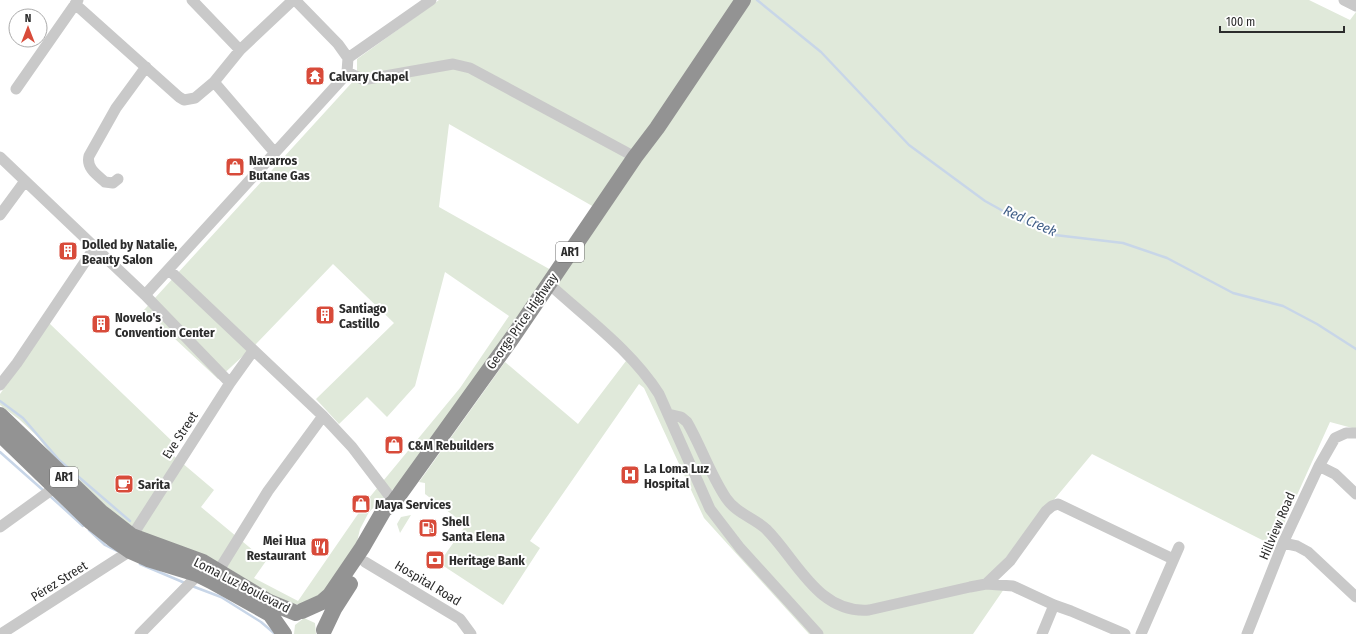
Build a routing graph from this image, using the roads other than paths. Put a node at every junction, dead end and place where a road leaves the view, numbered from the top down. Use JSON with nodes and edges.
{"nodes":[{"id":1,"x":192,"y":0,"type":"edge"},
{"id":2,"x":294,"y":0,"type":"edge"},
{"id":3,"x":431,"y":0,"type":"edge"},
{"id":4,"x":743,"y":0,"type":"edge"},
{"id":5,"x":1344,"y":0,"type":"edge"},
{"id":6,"x":76,"y":2,"type":"edge"},
{"id":7,"x":1356,"y":6,"type":"edge"},
{"id":8,"x":240,"y":50,"type":"junction"},
{"id":9,"x":348,"y":58,"type":"junction"},
{"id":10,"x":146,"y":68,"type":"junction"},
{"id":11,"x":347,"y":72,"type":"junction"},
{"id":12,"x":214,"y":82,"type":"junction"},
{"id":13,"x":16,"y":89,"type":"dead end"},
{"id":14,"x":275,"y":153,"type":"junction"},
{"id":15,"x":0,"y":157,"type":"edge"},
{"id":16,"x":635,"y":157,"type":"junction"},
{"id":17,"x":118,"y":179,"type":"dead end"},
{"id":18,"x":25,"y":181,"type":"junction"},
{"id":19,"x":0,"y":215,"type":"edge"},
{"id":20,"x":95,"y":247,"type":"junction"},
{"id":21,"x":169,"y":270,"type":"junction"},
{"id":22,"x":548,"y":283,"type":"junction"},
{"id":23,"x":145,"y":295,"type":"junction"},
{"id":24,"x":253,"y":351,"type":"junction"},
{"id":25,"x":230,"y":383,"type":"junction"},
{"id":26,"x":0,"y":385,"type":"edge"},
{"id":27,"x":668,"y":414,"type":"junction"},
{"id":28,"x":0,"y":415,"type":"edge"},
{"id":29,"x":323,"y":416,"type":"junction"},
{"id":30,"x":1356,"y":433,"type":"edge"},
{"id":31,"x":0,"y":434,"type":"edge"},
{"id":32,"x":1319,"y":466,"type":"junction"},
{"id":33,"x":54,"y":488,"type":"junction"},
{"id":34,"x":1356,"y":494,"type":"edge"},
{"id":35,"x":394,"y":502,"type":"junction"},
{"id":36,"x":0,"y":527,"type":"edge"},
{"id":37,"x":131,"y":544,"type":"junction"},
{"id":38,"x":1283,"y":544,"type":"junction"},
{"id":39,"x":1179,"y":547,"type":"dead end"},
{"id":40,"x":1172,"y":559,"type":"junction"},
{"id":41,"x":1010,"y":561,"type":"junction"},
{"id":42,"x":365,"y":562,"type":"junction"},
{"id":43,"x":219,"y":570,"type":"junction"},
{"id":44,"x":197,"y":574,"type":"junction"},
{"id":45,"x":986,"y":584,"type":"junction"},
{"id":46,"x":1013,"y":586,"type":"junction"},
{"id":47,"x":1356,"y":597,"type":"edge"},
{"id":48,"x":1054,"y":605,"type":"junction"},
{"id":49,"x":299,"y":612,"type":"junction"},
{"id":50,"x":2,"y":631,"type":"edge"},
{"id":51,"x":324,"y":632,"type":"edge"},
{"id":52,"x":140,"y":634,"type":"edge"},
{"id":53,"x":284,"y":634,"type":"edge"},
{"id":54,"x":471,"y":634,"type":"edge"},
{"id":55,"x":818,"y":634,"type":"edge"},
{"id":56,"x":1042,"y":634,"type":"edge"},
{"id":57,"x":1125,"y":634,"type":"edge"},
{"id":58,"x":1141,"y":634,"type":"edge"},
{"id":59,"x":1247,"y":634,"type":"edge"}],
"edges":[{"from":1,"to":8,"type":"street"},
{"from":2,"to":8,"type":"street"},
{"from":2,"to":9,"type":"street"},
{"from":3,"to":9,"type":"street"},
{"from":4,"to":16,"type":"highway","name":"George Price Highway","number":"AR1"},
{"from":5,"to":7,"type":"street"},
{"from":6,"to":10,"type":"street"},
{"from":6,"to":13,"type":"street"},
{"from":8,"to":12,"type":"street"},
{"from":9,"to":11,"type":"street"},
{"from":10,"to":12,"type":"street"},
{"from":10,"to":17,"type":"street"},
{"from":11,"to":14,"type":"street"},
{"from":11,"to":16,"type":"street"},
{"from":12,"to":14,"type":"street"},
{"from":14,"to":21,"type":"street"},
{"from":15,"to":18,"type":"street"},
{"from":16,"to":22,"type":"highway","name":"George Price Highway","number":"AR1"},
{"from":18,"to":19,"type":"street"},
{"from":18,"to":20,"type":"street"},
{"from":20,"to":23,"type":"street"},
{"from":20,"to":26,"type":"street"},
{"from":21,"to":23,"type":"street"},
{"from":21,"to":24,"type":"street"},
{"from":22,"to":27,"type":"street"},
{"from":22,"to":35,"type":"highway","name":"George Price Highway","number":"AR1"},
{"from":23,"to":25,"type":"street"},
{"from":24,"to":25,"type":"street","name":"Eve Street"},
{"from":24,"to":29,"type":"street"},
{"from":25,"to":37,"type":"street","name":"Eve Street"},
{"from":27,"to":45,"type":"street"},
{"from":27,"to":55,"type":"street"},
{"from":28,"to":37,"type":"highway","name":"Loma Luz Boulevard","number":"AR1"},
{"from":29,"to":35,"type":"street"},
{"from":29,"to":43,"type":"street"},
{"from":30,"to":32,"type":"street","name":"Hillview Road"},
{"from":31,"to":33,"type":"highway","name":"Loma Luz Boulevard","number":"AR1"},
{"from":32,"to":34,"type":"street"},
{"from":32,"to":38,"type":"street","name":"Hillview Road"},
{"from":33,"to":36,"type":"street"},
{"from":33,"to":37,"type":"highway","name":"Loma Luz Boulevard","number":"AR1"},
{"from":35,"to":42,"type":"highway","name":"George Price Highway","number":"AR1"},
{"from":35,"to":49,"type":"highway","name":"George Price Highway","number":"AR1"},
{"from":37,"to":43,"type":"highway","name":"Loma Luz Boulevard","number":"AR1"},
{"from":37,"to":44,"type":"highway","name":"Loma Luz Boulevard","number":"AR1"},
{"from":37,"to":50,"type":"street","name":"Pérez Street"},
{"from":38,"to":47,"type":"street"},
{"from":38,"to":59,"type":"street","name":"Hillview Road"},
{"from":39,"to":40,"type":"street"},
{"from":40,"to":41,"type":"street"},
{"from":40,"to":58,"type":"street"},
{"from":41,"to":45,"type":"street"},
{"from":41,"to":46,"type":"street"},
{"from":42,"to":51,"type":"highway","name":"George Price Highway","number":"AR1"},
{"from":42,"to":54,"type":"street","name":"Hospital Road"},
{"from":43,"to":49,"type":"highway","name":"Loma Luz Boulevard","number":"AR1"},
{"from":44,"to":52,"type":"street"},
{"from":44,"to":53,"type":"highway","name":"Loma Luz Boulevard","number":"AR1"},
{"from":45,"to":46,"type":"street"},
{"from":46,"to":48,"type":"street"},
{"from":48,"to":56,"type":"street"},
{"from":48,"to":57,"type":"street"},
{"from":49,"to":51,"type":"highway","name":"Loma Luz Boulevard"},
{"from":49,"to":53,"type":"highway"}]}
